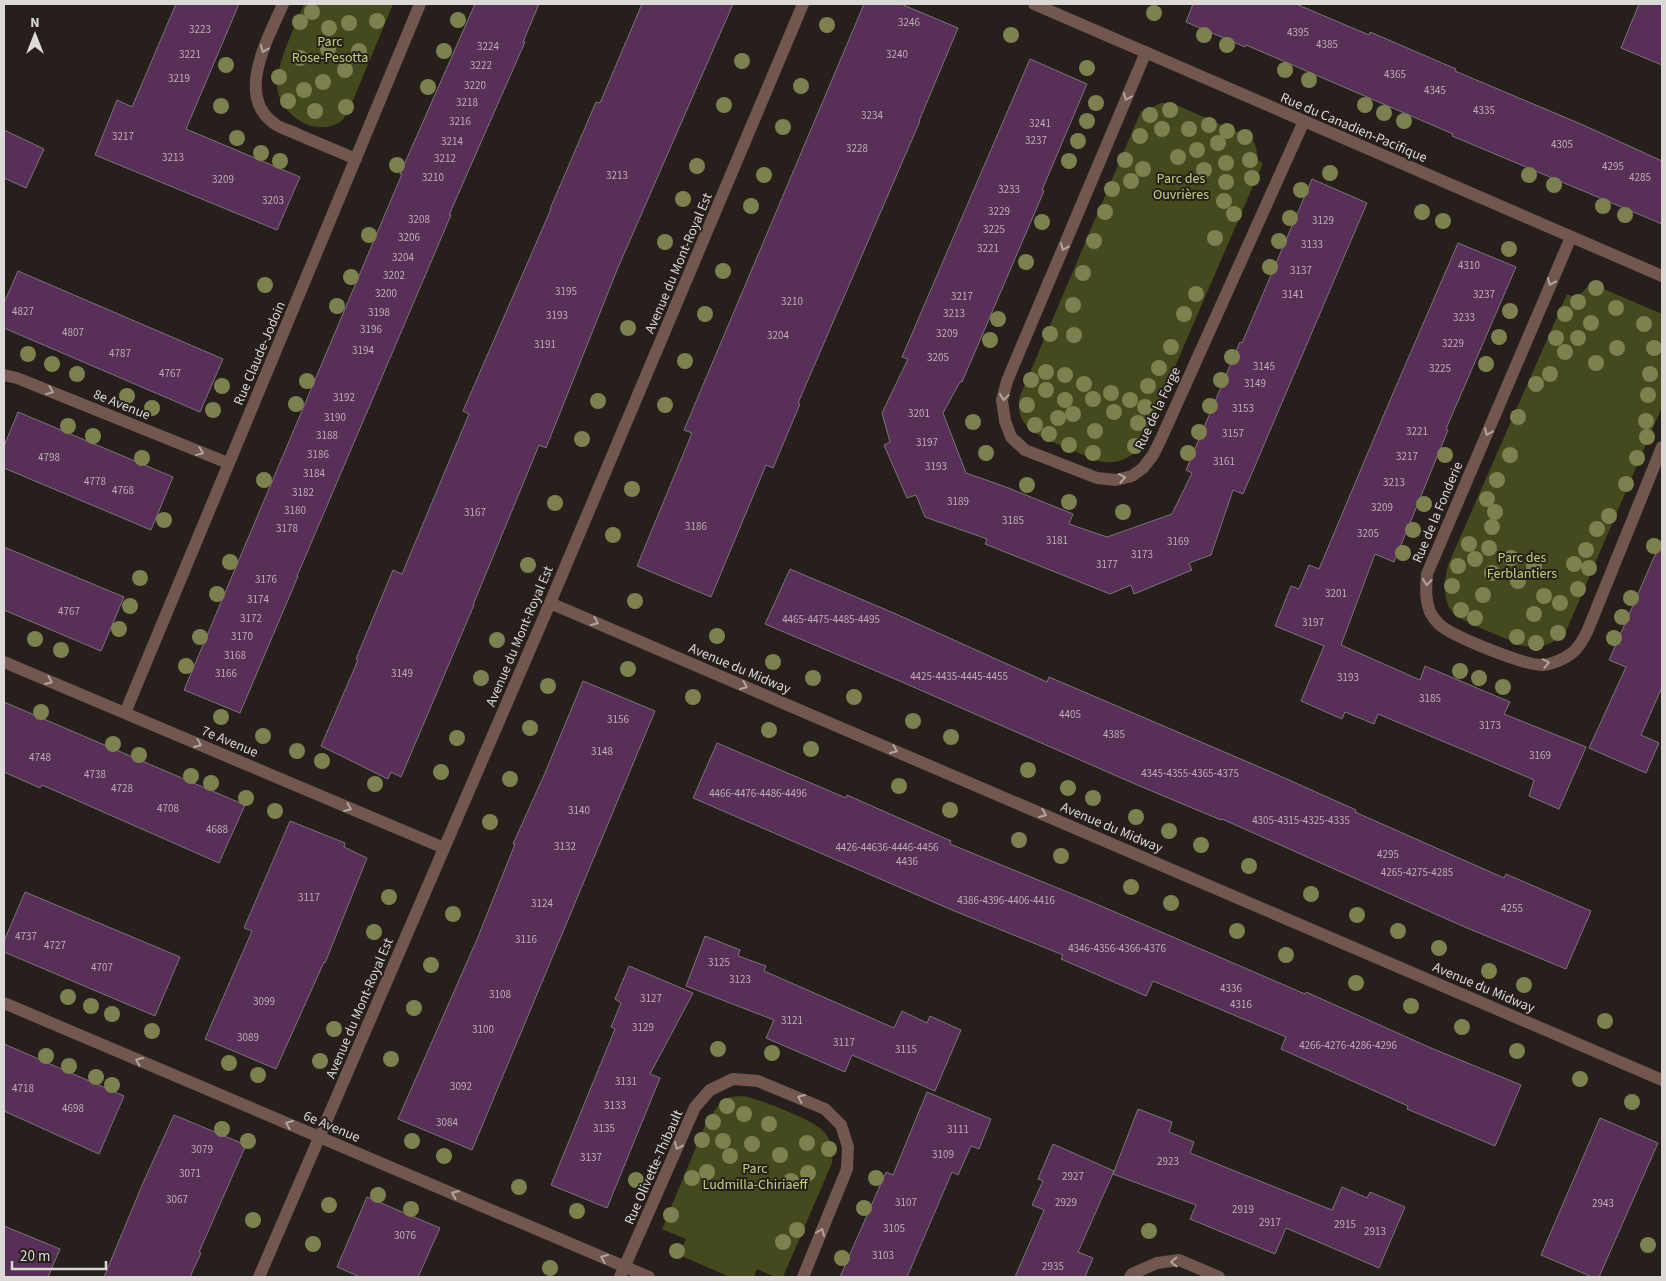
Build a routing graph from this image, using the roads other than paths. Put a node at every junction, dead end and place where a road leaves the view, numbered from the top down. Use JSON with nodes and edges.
{"nodes":[{"id":1,"x":283,"y":4,"type":"edge"},
{"id":2,"x":420,"y":4,"type":"edge"},
{"id":3,"x":803,"y":4,"type":"edge"},
{"id":4,"x":1034,"y":4,"type":"edge"},
{"id":5,"x":1146,"y":52,"type":"junction"},
{"id":6,"x":1304,"y":122,"type":"junction"},
{"id":7,"x":356,"y":159,"type":"junction"},
{"id":8,"x":1571,"y":237,"type":"junction"},
{"id":9,"x":1662,"y":276,"type":"edge"},
{"id":10,"x":4,"y":375,"type":"edge"},
{"id":11,"x":1662,"y":447,"type":"edge"},
{"id":12,"x":228,"y":463,"type":"junction"},
{"id":13,"x":550,"y":603,"type":"junction"},
{"id":14,"x":4,"y":662,"type":"edge"},
{"id":15,"x":125,"y":713,"type":"junction"},
{"id":16,"x":444,"y":848,"type":"junction"},
{"id":17,"x":4,"y":1003,"type":"edge"},
{"id":18,"x":1662,"y":1080,"type":"edge"},
{"id":19,"x":320,"y":1137,"type":"junction"},
{"id":20,"x":623,"y":1272,"type":"edge"},
{"id":21,"x":259,"y":1277,"type":"edge"},
{"id":22,"x":649,"y":1277,"type":"edge"},
{"id":23,"x":803,"y":1277,"type":"edge"},
{"id":24,"x":1130,"y":1277,"type":"edge"},
{"id":25,"x":1219,"y":1277,"type":"edge"}],
"edges":[{"from":1,"to":7,"type":"street","one_way":true},
{"from":2,"to":7,"type":"street","name":"Rue Claude-Jodoin"},
{"from":3,"to":13,"type":"street","name":"Avenue du Mont-Royal Est"},
{"from":4,"to":5,"type":"street","name":"Rue du Canadien-Pacifique"},
{"from":5,"to":6,"type":"street","name":"Rue du Canadien-Pacifique"},
{"from":5,"to":6,"type":"street","name":"Rue de la Forge","one_way":true},
{"from":6,"to":8,"type":"street","name":"Rue du Canadien-Pacifique"},
{"from":7,"to":12,"type":"street","name":"Rue Claude-Jodoin"},
{"from":8,"to":9,"type":"street","name":"Rue du Canadien-Pacifique"},
{"from":8,"to":11,"type":"street","name":"Rue de la Fonderie","one_way":true},
{"from":10,"to":12,"type":"street","name":"8e Avenue","one_way":true},
{"from":12,"to":15,"type":"street","name":"Rue Claude-Jodoin"},
{"from":13,"to":16,"type":"street","name":"Avenue du Mont-Royal Est"},
{"from":13,"to":18,"type":"street","name":"Avenue du Midway","one_way":true},
{"from":14,"to":15,"type":"street","name":"7e Avenue","one_way":true},
{"from":15,"to":16,"type":"street","name":"7e Avenue","one_way":true},
{"from":16,"to":19,"type":"street","name":"Avenue du Mont-Royal Est"},
{"from":19,"to":17,"type":"street","name":"6e Avenue","one_way":true},
{"from":20,"to":19,"type":"street","name":"6e Avenue","one_way":true},
{"from":19,"to":21,"type":"street","name":"Avenue du Mont-Royal Est"},
{"from":20,"to":22,"type":"street","name":"6e Avenue"},
{"from":23,"to":20,"type":"street","name":"Rue Olivette-Thibault","one_way":true},
{"from":25,"to":24,"type":"street","one_way":true}]}
